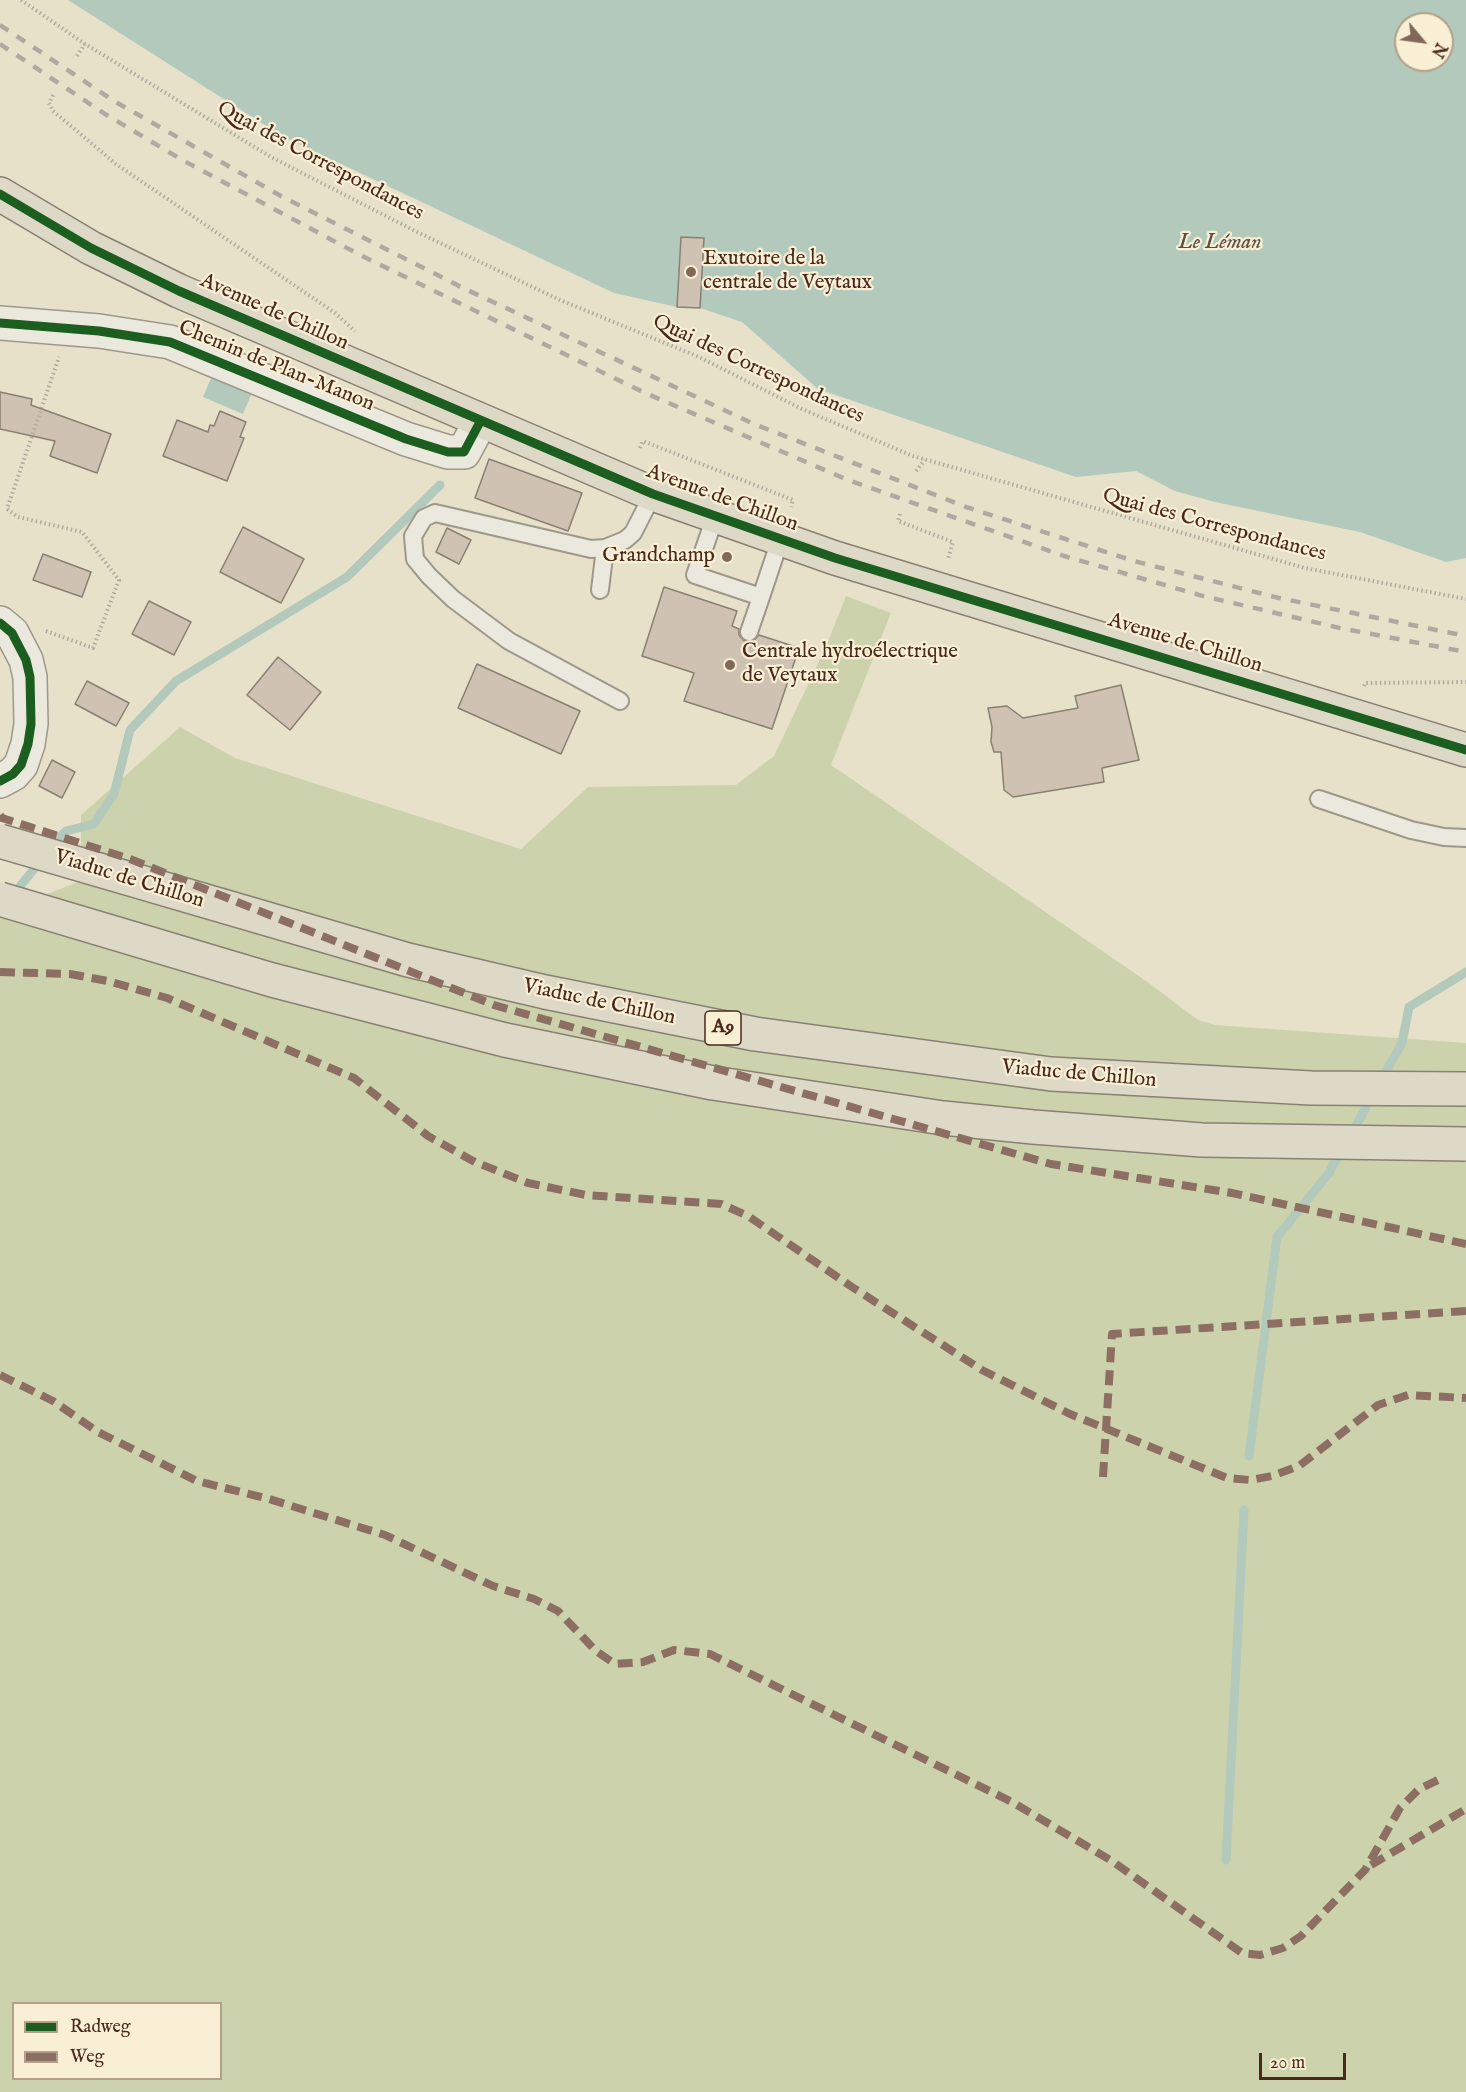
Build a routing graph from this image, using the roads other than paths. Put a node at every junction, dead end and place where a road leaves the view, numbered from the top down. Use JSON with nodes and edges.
{"nodes":[{"id":1,"x":0,"y":194,"type":"edge"},
{"id":2,"x":0,"y":323,"type":"edge"},
{"id":3,"x":480,"y":422,"type":"junction"},
{"id":4,"x":653,"y":494,"type":"junction"},
{"id":5,"x":715,"y":517,"type":"junction"},
{"id":6,"x":780,"y":540,"type":"junction"},
{"id":7,"x":605,"y":548,"type":"junction"},
{"id":8,"x":600,"y":590,"type":"dead end"},
{"id":9,"x":761,"y":597,"type":"junction"},
{"id":10,"x":6,"y":628,"type":"edge"},
{"id":11,"x":749,"y":632,"type":"dead end"},
{"id":12,"x":620,"y":701,"type":"dead end"},
{"id":13,"x":1466,"y":750,"type":"edge"},
{"id":14,"x":0,"y":781,"type":"edge"},
{"id":15,"x":1319,"y":799,"type":"dead end"},
{"id":16,"x":1466,"y":838,"type":"edge"},
{"id":17,"x":0,"y":841,"type":"edge"},
{"id":18,"x":0,"y":899,"type":"edge"},
{"id":19,"x":1466,"y":1089,"type":"edge"},
{"id":20,"x":1466,"y":1144,"type":"edge"}],
"edges":[{"from":1,"to":3,"type":"main road","name":"Avenue de Chillon"},
{"from":2,"to":3,"type":"street","name":"Chemin de Plan-Manon"},
{"from":3,"to":4,"type":"main road","name":"Avenue de Chillon"},
{"from":4,"to":5,"type":"main road","name":"Avenue de Chillon"},
{"from":4,"to":7,"type":"lane"},
{"from":5,"to":6,"type":"main road","name":"Avenue de Chillon"},
{"from":5,"to":9,"type":"lane"},
{"from":6,"to":9,"type":"lane"},
{"from":6,"to":13,"type":"main road","name":"Avenue de Chillon"},
{"from":7,"to":8,"type":"lane"},
{"from":7,"to":12,"type":"lane"},
{"from":9,"to":11,"type":"lane"},
{"from":10,"to":14,"type":"street"},
{"from":15,"to":16,"type":"lane"},
{"from":17,"to":19,"type":"main road","name":"Viaduc de Chillon","number":"A9","bridge":true},
{"from":18,"to":20,"type":"main road","bridge":true}]}
